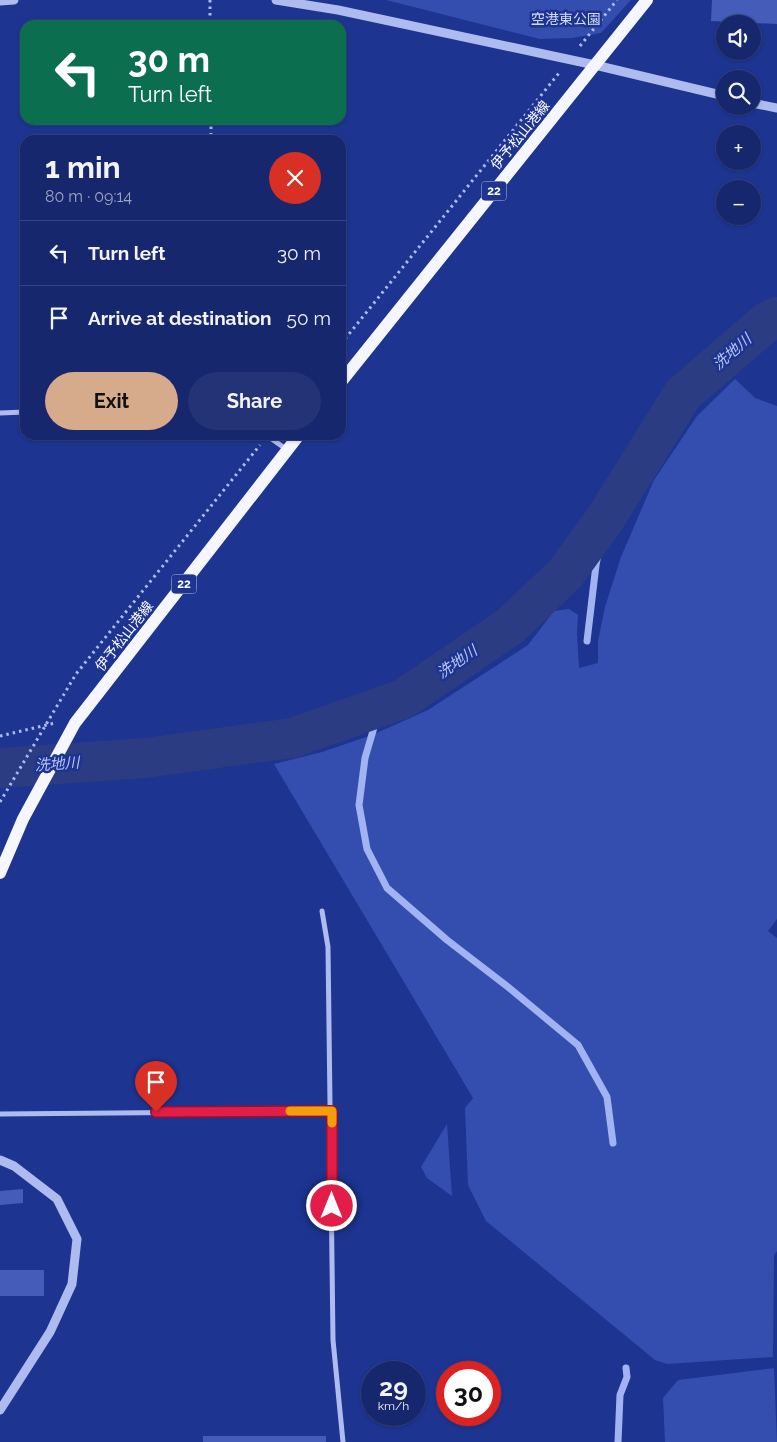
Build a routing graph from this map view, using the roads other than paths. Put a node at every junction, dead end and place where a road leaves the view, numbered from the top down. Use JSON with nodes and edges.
{"nodes":[{"id":1,"x":14,"y":0,"type":"edge"},
{"id":2,"x":276,"y":0,"type":"edge"},
{"id":3,"x":647,"y":0,"type":"edge"},
{"id":4,"x":0,"y":1,"type":"edge"},
{"id":5,"x":595,"y":65,"type":"junction"},
{"id":6,"x":716,"y":94,"type":"edge"},
{"id":7,"x":761,"y":105,"type":"edge"},
{"id":8,"x":777,"y":108,"type":"edge"},
{"id":9,"x":346,"y":376,"type":"edge"},
{"id":10,"x":20,"y":412,"type":"edge"},
{"id":11,"x":0,"y":413,"type":"edge"},
{"id":12,"x":274,"y":440,"type":"edge"},
{"id":13,"x":295,"y":440,"type":"edge"},
{"id":14,"x":287,"y":450,"type":"junction"},
{"id":15,"x":0,"y":873,"type":"edge"},
{"id":16,"x":322,"y":911,"type":"dead end"},
{"id":17,"x":332,"y":1111,"type":"junction"},
{"id":18,"x":0,"y":1114,"type":"edge"},
{"id":19,"x":0,"y":1160,"type":"edge"},
{"id":20,"x":0,"y":1410,"type":"edge"},
{"id":21,"x":343,"y":1442,"type":"edge"}],
"edges":[{"from":1,"to":4,"type":"street"},
{"from":2,"to":5,"type":"street"},
{"from":3,"to":5,"type":"main road","name":"伊予松山港線","number":"22"},
{"from":5,"to":6,"type":"street"},
{"from":5,"to":9,"type":"main road","name":"伊予松山港線","number":"22"},
{"from":7,"to":8,"type":"street"},
{"from":10,"to":11,"type":"street"},
{"from":12,"to":14,"type":"street"},
{"from":13,"to":14,"type":"main road","name":"伊予松山港線","number":"22"},
{"from":14,"to":15,"type":"main road","name":"伊予松山港線","number":"22"},
{"from":16,"to":17,"type":"street"},
{"from":17,"to":18,"type":"street"},
{"from":17,"to":21,"type":"street"},
{"from":19,"to":20,"type":"street"}]}
